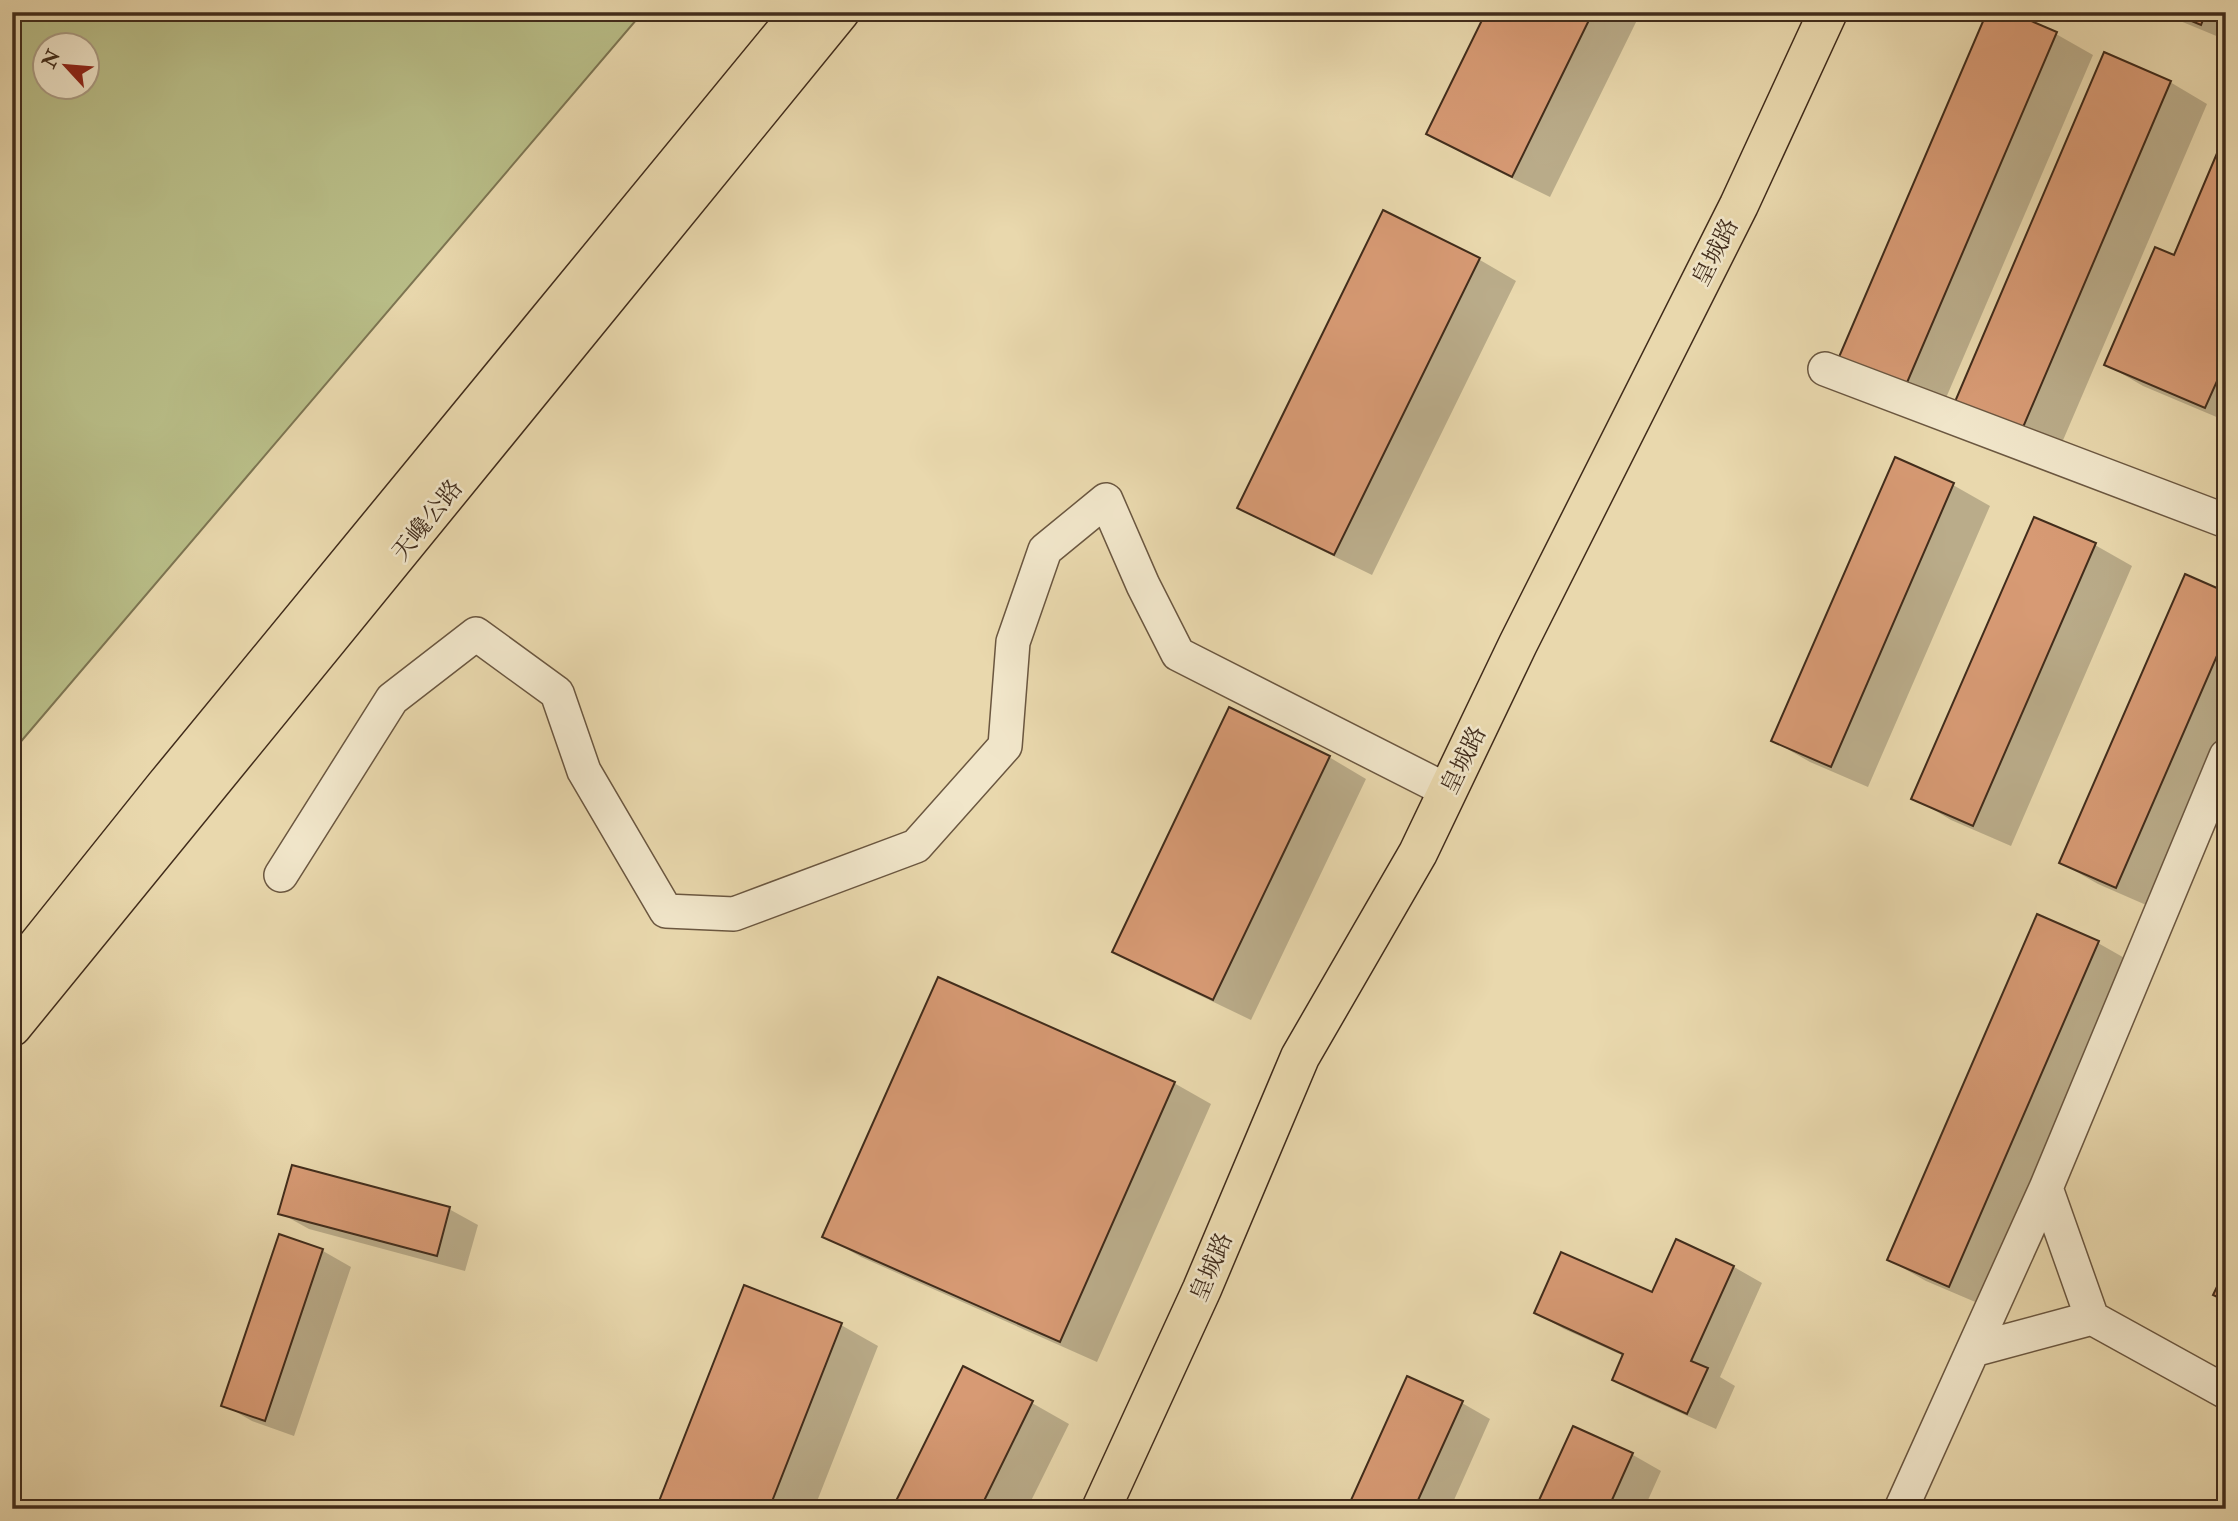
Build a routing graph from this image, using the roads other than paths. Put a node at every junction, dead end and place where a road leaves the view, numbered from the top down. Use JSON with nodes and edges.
{"nodes":[{"id":1,"x":801,"y":12,"type":"edge"},
{"id":2,"x":840,"y":12,"type":"edge"},
{"id":3,"x":1828,"y":12,"type":"edge"},
{"id":4,"x":1825,"y":369,"type":"dead end"},
{"id":5,"x":2226,"y":521,"type":"edge"},
{"id":6,"x":2226,"y":756,"type":"edge"},
{"id":7,"x":1448,"y":791,"type":"junction"},
{"id":8,"x":281,"y":875,"type":"dead end"},
{"id":9,"x":12,"y":977,"type":"edge"},
{"id":10,"x":12,"y":1027,"type":"edge"},
{"id":11,"x":2046,"y":1188,"type":"junction"},
{"id":12,"x":2092,"y":1318,"type":"junction"},
{"id":13,"x":1973,"y":1350,"type":"junction"},
{"id":14,"x":2226,"y":1392,"type":"edge"},
{"id":15,"x":1101,"y":1509,"type":"edge"},
{"id":16,"x":1901,"y":1509,"type":"edge"}],
"edges":[{"from":1,"to":9,"type":"main road","name":"天巉公路"},
{"from":2,"to":10,"type":"main road","name":"天巉公路"},
{"from":3,"to":7,"type":"main road","name":"皇城路"},
{"from":4,"to":5,"type":"street"},
{"from":6,"to":11,"type":"street"},
{"from":7,"to":8,"type":"street"},
{"from":7,"to":15,"type":"main road","name":"皇城路"},
{"from":11,"to":12,"type":"street"},
{"from":11,"to":13,"type":"street"},
{"from":12,"to":13,"type":"street"},
{"from":12,"to":14,"type":"street"},
{"from":13,"to":16,"type":"street"}]}
